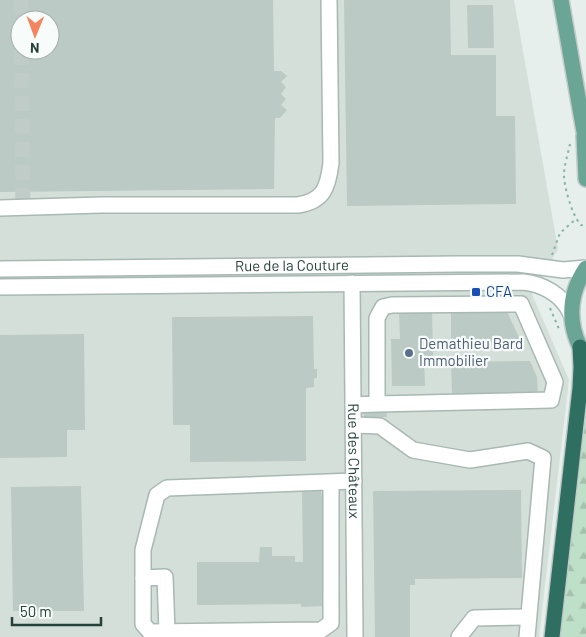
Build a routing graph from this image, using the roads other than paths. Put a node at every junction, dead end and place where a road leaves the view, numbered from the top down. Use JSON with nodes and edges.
{"nodes":[{"id":1,"x":329,"y":0,"type":"edge"},
{"id":2,"x":560,"y":0,"type":"edge"},
{"id":3,"x":580,"y":139,"type":"edge"},
{"id":4,"x":586,"y":179,"type":"edge"},
{"id":5,"x":0,"y":208,"type":"edge"},
{"id":6,"x":586,"y":268,"type":"edge"},
{"id":7,"x":0,"y":269,"type":"edge"},
{"id":8,"x":410,"y":283,"type":"junction"},
{"id":9,"x":352,"y":284,"type":"junction"},
{"id":10,"x":0,"y":287,"type":"edge"},
{"id":11,"x":410,"y":305,"type":"junction"},
{"id":12,"x":571,"y":314,"type":"junction"},
{"id":13,"x":583,"y":352,"type":"edge"},
{"id":14,"x":377,"y":404,"type":"junction"},
{"id":15,"x":353,"y":405,"type":"junction"},
{"id":16,"x":354,"y":425,"type":"junction"},
{"id":17,"x":354,"y":481,"type":"junction"},
{"id":18,"x":331,"y":482,"type":"junction"},
{"id":19,"x":143,"y":578,"type":"junction"},
{"id":20,"x":528,"y":617,"type":"junction"},
{"id":21,"x":331,"y":623,"type":"junction"},
{"id":22,"x":355,"y":630,"type":"edge"},
{"id":23,"x":167,"y":632,"type":"junction"},
{"id":24,"x":459,"y":637,"type":"edge"},
{"id":25,"x":527,"y":637,"type":"edge"},
{"id":26,"x":552,"y":637,"type":"edge"}],
"edges":[{"from":1,"to":5,"type":"street"},
{"from":2,"to":3,"type":"main road"},
{"from":3,"to":4,"type":"main road"},
{"from":6,"to":7,"type":"street","name":"Rue de la Couture"},
{"from":6,"to":12,"type":"main road"},
{"from":8,"to":9,"type":"street","name":"Rue de la Couture"},
{"from":8,"to":11,"type":"street"},
{"from":8,"to":12,"type":"street","name":"Rue de la Couture"},
{"from":9,"to":10,"type":"street","name":"Rue de la Couture"},
{"from":9,"to":15,"type":"street","name":"Rue des Châteaux"},
{"from":11,"to":14,"type":"street"},
{"from":11,"to":14,"type":"street"},
{"from":12,"to":13,"type":"main road"},
{"from":13,"to":26,"type":"highway"},
{"from":14,"to":15,"type":"street"},
{"from":15,"to":16,"type":"street","name":"Rue des Châteaux"},
{"from":16,"to":17,"type":"street","name":"Rue des Châteaux"},
{"from":16,"to":20,"type":"street"},
{"from":17,"to":18,"type":"street"},
{"from":17,"to":22,"type":"street","name":"Rue des Châteaux"},
{"from":18,"to":19,"type":"street"},
{"from":18,"to":21,"type":"street"},
{"from":19,"to":23,"type":"street"},
{"from":19,"to":23,"type":"street"},
{"from":20,"to":24,"type":"street"},
{"from":20,"to":25,"type":"street"},
{"from":21,"to":22,"type":"street"},
{"from":21,"to":23,"type":"street"}]}
